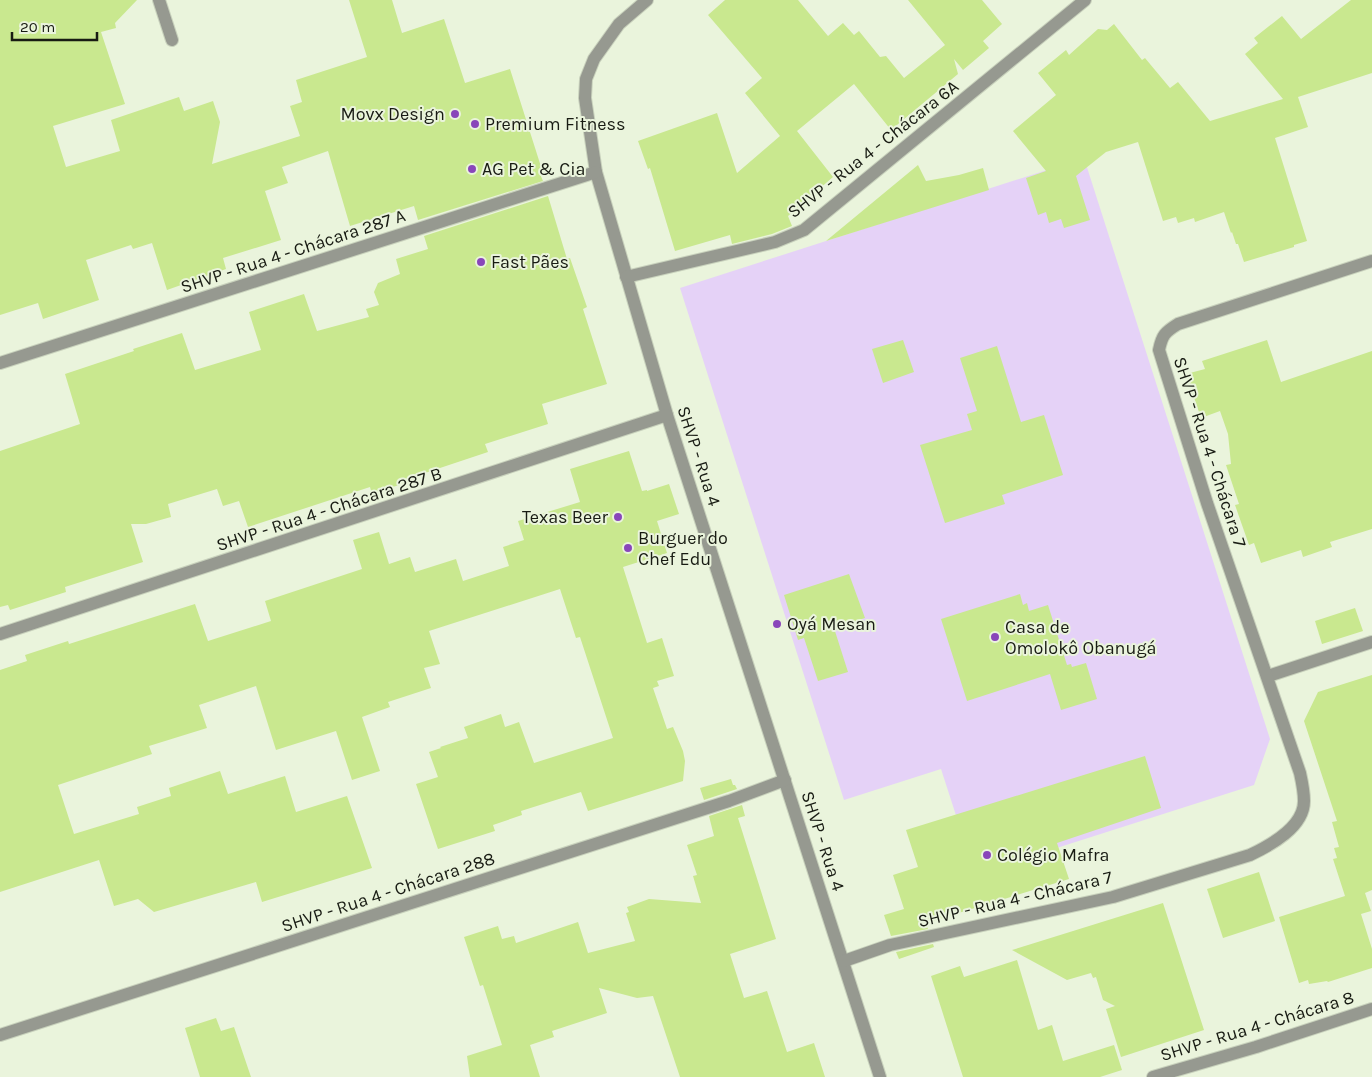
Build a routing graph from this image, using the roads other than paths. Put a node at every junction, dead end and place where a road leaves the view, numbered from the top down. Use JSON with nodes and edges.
{"nodes":[{"id":1,"x":159,"y":0,"type":"edge"},
{"id":2,"x":647,"y":0,"type":"edge"},
{"id":3,"x":1086,"y":0,"type":"edge"},
{"id":4,"x":172,"y":40,"type":"dead end"},
{"id":5,"x":596,"y":172,"type":"junction"},
{"id":6,"x":1372,"y":262,"type":"edge"},
{"id":7,"x":626,"y":277,"type":"junction"},
{"id":8,"x":0,"y":363,"type":"edge"},
{"id":9,"x":668,"y":415,"type":"junction"},
{"id":10,"x":0,"y":634,"type":"edge"},
{"id":11,"x":1372,"y":642,"type":"edge"},
{"id":12,"x":1268,"y":676,"type":"junction"},
{"id":13,"x":785,"y":780,"type":"junction"},
{"id":14,"x":844,"y":961,"type":"junction"},
{"id":15,"x":1372,"y":1009,"type":"edge"},
{"id":16,"x":0,"y":1035,"type":"edge"},
{"id":17,"x":880,"y":1077,"type":"edge"},
{"id":18,"x":1153,"y":1077,"type":"edge"}],
"edges":[{"from":1,"to":4,"type":"street"},
{"from":2,"to":5,"type":"street","name":"SHVP - Rua 4"},
{"from":3,"to":7,"type":"street","name":"SHVP - Rua 4 - Chácara 6A"},
{"from":5,"to":7,"type":"street","name":"SHVP - Rua 4"},
{"from":5,"to":8,"type":"street","name":"SHVP - Rua 4 - Chácara 287 A"},
{"from":6,"to":12,"type":"street","name":"SHVP - Rua 4 - Chácara 7"},
{"from":7,"to":9,"type":"street","name":"SHVP - Rua 4"},
{"from":9,"to":10,"type":"street","name":"SHVP - Rua 4 - Chácara 287 B"},
{"from":9,"to":13,"type":"street","name":"SHVP - Rua 4"},
{"from":11,"to":12,"type":"street"},
{"from":12,"to":14,"type":"street","name":"SHVP - Rua 4 - Chácara 7"},
{"from":13,"to":14,"type":"street","name":"SHVP - Rua 4"},
{"from":13,"to":16,"type":"street","name":"SHVP - Rua 4 - Chácara 288"},
{"from":14,"to":17,"type":"street","name":"SHVP - Rua 4"},
{"from":15,"to":18,"type":"street","name":"SHVP - Rua 4 - Chácara 8"}]}
